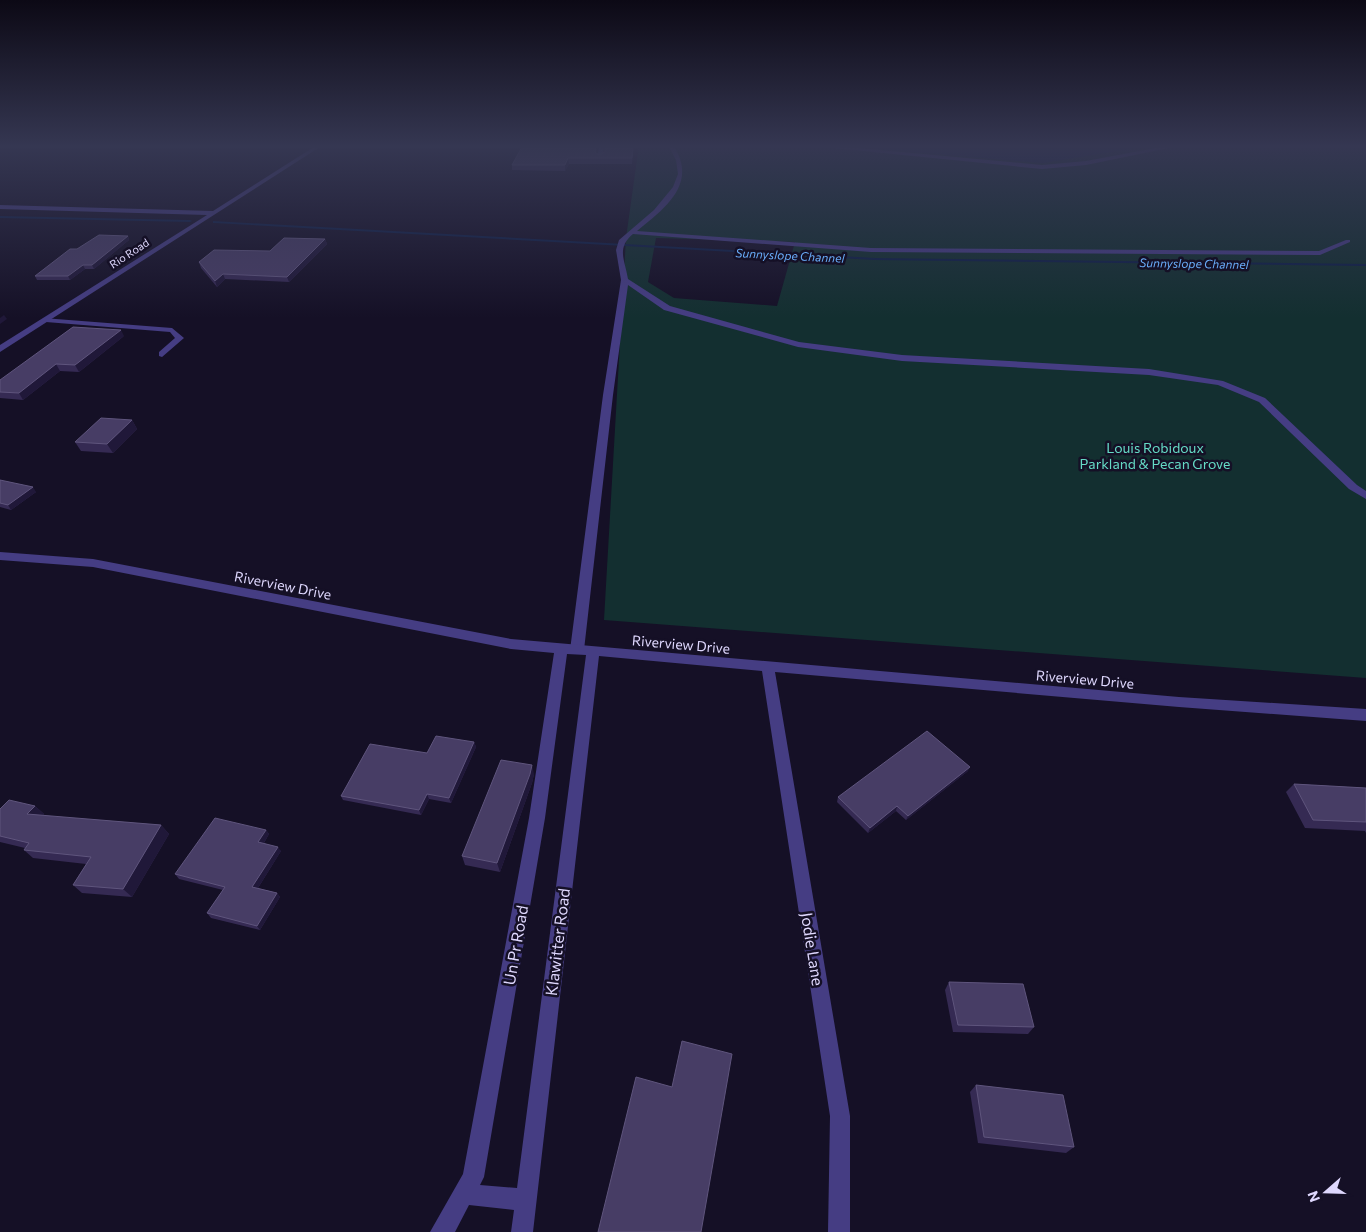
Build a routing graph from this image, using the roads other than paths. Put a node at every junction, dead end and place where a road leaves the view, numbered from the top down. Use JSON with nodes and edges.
{"nodes":[{"id":1,"x":231,"y":202,"type":"edge"},
{"id":2,"x":666,"y":202,"type":"edge"},
{"id":3,"x":0,"y":207,"type":"edge"},
{"id":4,"x":214,"y":213,"type":"junction"},
{"id":5,"x":630,"y":232,"type":"junction"},
{"id":6,"x":1348,"y":241,"type":"dead end"},
{"id":7,"x":625,"y":280,"type":"junction"},
{"id":8,"x":46,"y":320,"type":"junction"},
{"id":9,"x":0,"y":349,"type":"edge"},
{"id":10,"x":162,"y":354,"type":"dead end"},
{"id":11,"x":1366,"y":496,"type":"edge"},
{"id":12,"x":0,"y":556,"type":"edge"},
{"id":13,"x":577,"y":650,"type":"junction"},
{"id":14,"x":768,"y":666,"type":"junction"},
{"id":15,"x":1366,"y":715,"type":"edge"},
{"id":16,"x":464,"y":1194,"type":"junction"},
{"id":17,"x":526,"y":1200,"type":"junction"},
{"id":18,"x":441,"y":1232,"type":"edge"},
{"id":19,"x":522,"y":1232,"type":"edge"},
{"id":20,"x":839,"y":1232,"type":"edge"}],
"edges":[{"from":1,"to":4,"type":"street","name":"Rio Road"},
{"from":2,"to":5,"type":"street"},
{"from":3,"to":4,"type":"street"},
{"from":4,"to":8,"type":"street","name":"Rio Road"},
{"from":5,"to":6,"type":"street"},
{"from":5,"to":7,"type":"street"},
{"from":7,"to":11,"type":"street"},
{"from":7,"to":13,"type":"street"},
{"from":8,"to":9,"type":"street","name":"Rio Road"},
{"from":8,"to":10,"type":"street"},
{"from":12,"to":13,"type":"street","name":"Riverview Drive"},
{"from":13,"to":14,"type":"street","name":"Riverview Drive"},
{"from":13,"to":16,"type":"street","name":"Un Pr Road"},
{"from":13,"to":17,"type":"street","name":"Klawitter Road"},
{"from":14,"to":15,"type":"street","name":"Riverview Drive"},
{"from":14,"to":20,"type":"street","name":"Jodie Lane"},
{"from":16,"to":17,"type":"street"},
{"from":16,"to":18,"type":"street","name":"Un Pr Road"},
{"from":17,"to":19,"type":"street","name":"Klawitter Road"}]}
